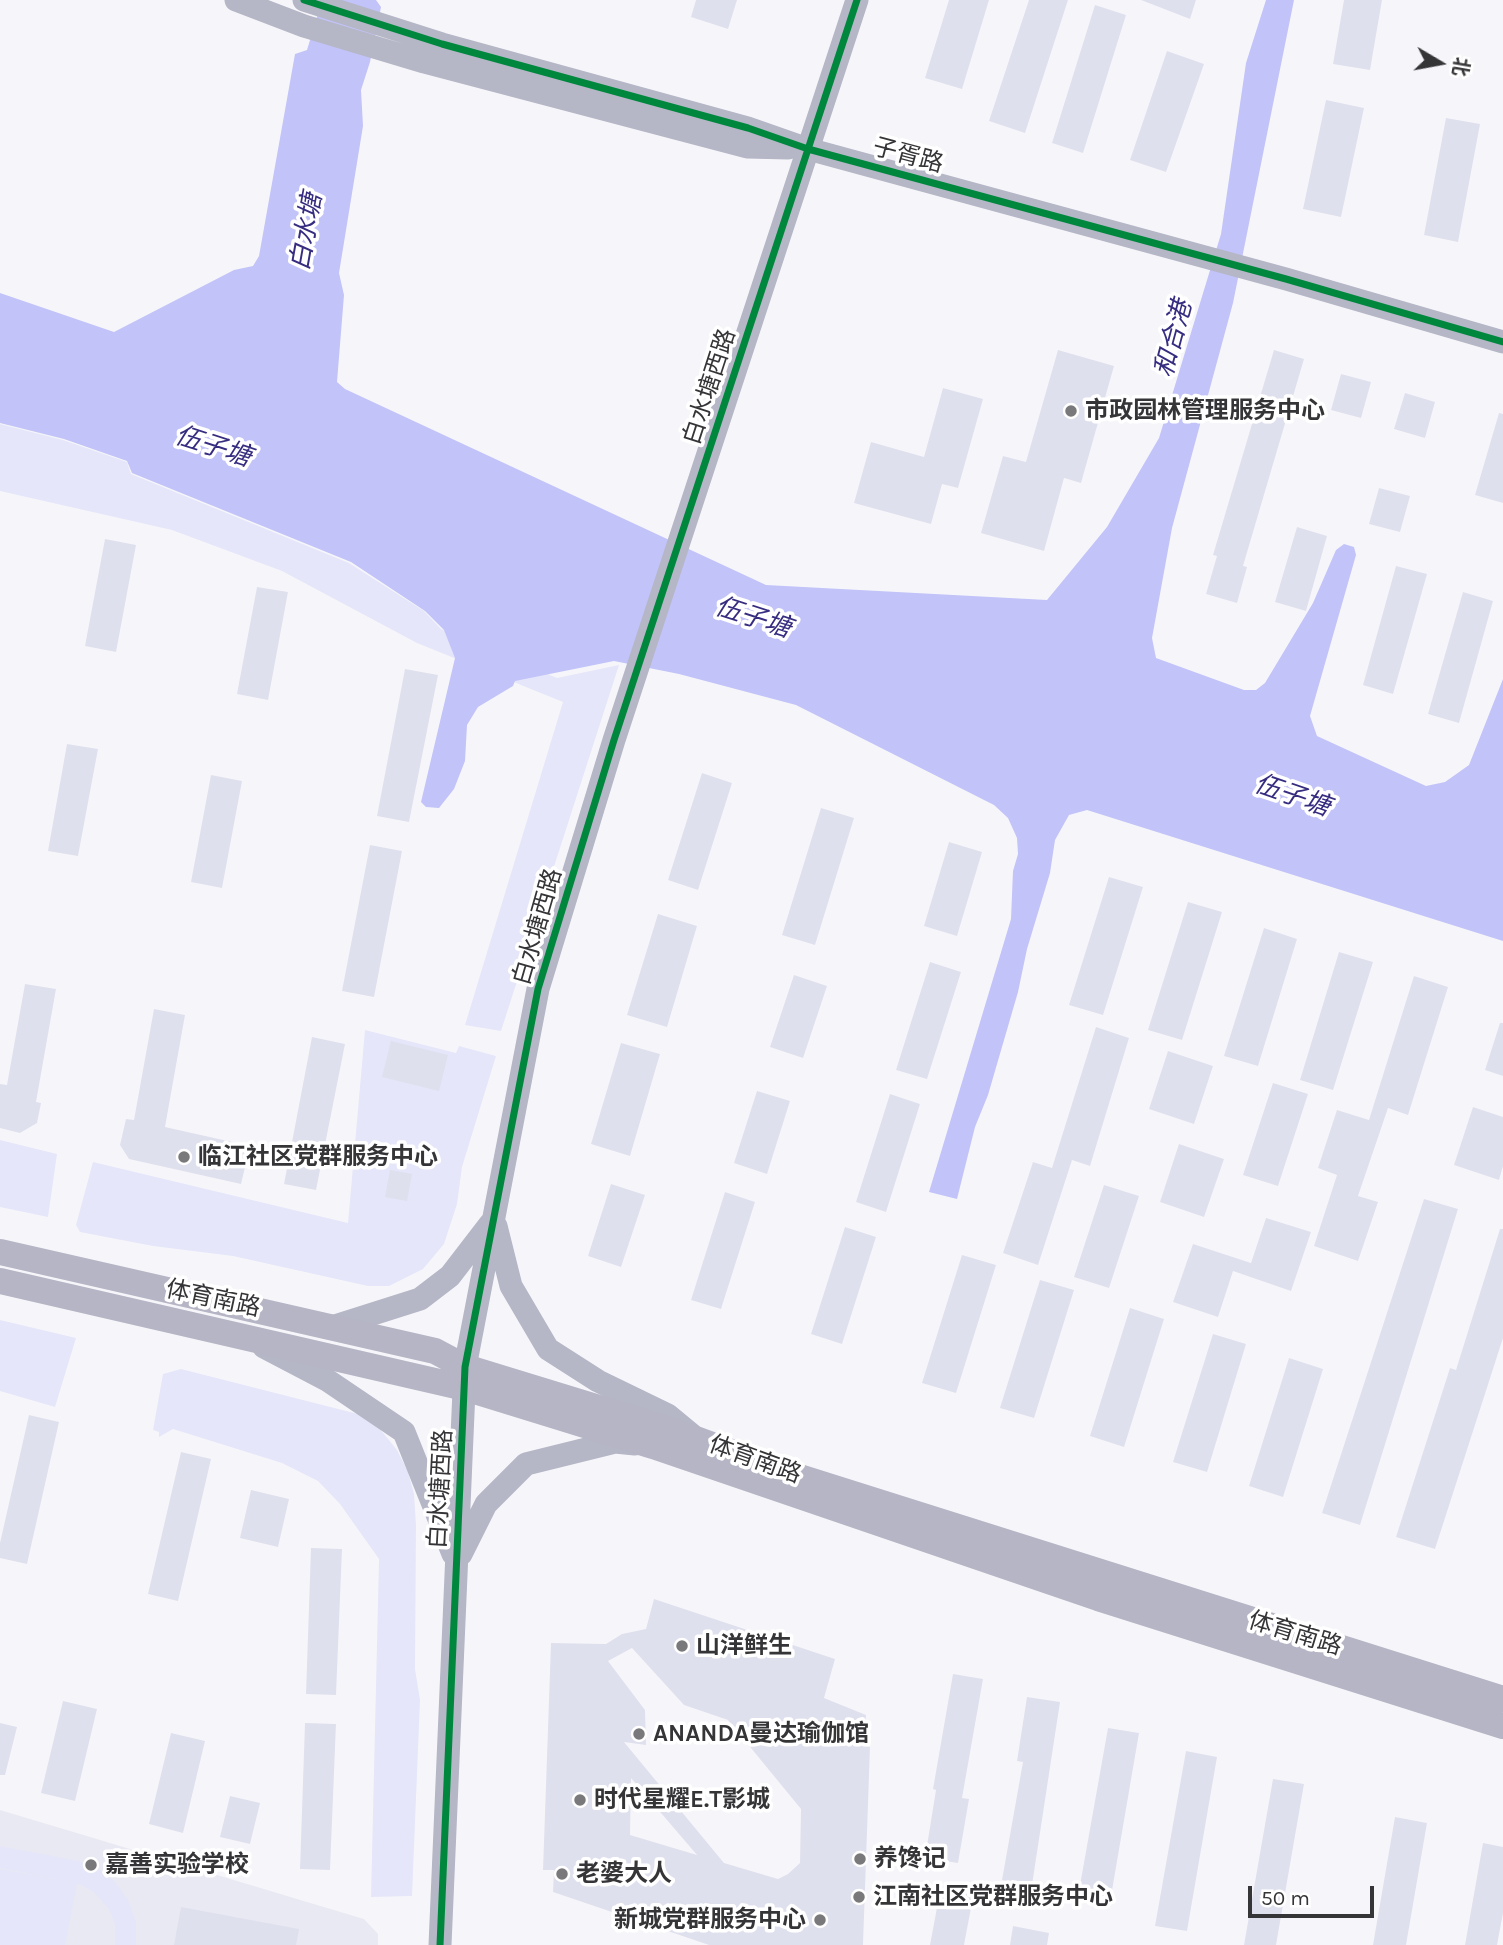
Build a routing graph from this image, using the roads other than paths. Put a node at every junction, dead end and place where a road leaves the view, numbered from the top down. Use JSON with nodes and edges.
{"nodes":[{"id":1,"x":236,"y":0,"type":"edge"},
{"id":2,"x":857,"y":0,"type":"edge"},
{"id":3,"x":307,"y":1,"type":"edge"},
{"id":4,"x":808,"y":149,"type":"junction"},
{"id":5,"x":1503,"y":342,"type":"edge"},
{"id":6,"x":494,"y":1219,"type":"junction"},
{"id":7,"x":0,"y":1252,"type":"edge"},
{"id":8,"x":0,"y":1281,"type":"edge"},
{"id":9,"x":335,"y":1326,"type":"junction"},
{"id":10,"x":247,"y":1338,"type":"junction"},
{"id":11,"x":465,"y":1378,"type":"junction"},
{"id":12,"x":699,"y":1440,"type":"junction"},
{"id":13,"x":653,"y":1446,"type":"junction"},
{"id":14,"x":456,"y":1563,"type":"junction"},
{"id":15,"x":1503,"y":1699,"type":"edge"},
{"id":16,"x":1503,"y":1726,"type":"edge"},
{"id":17,"x":440,"y":1945,"type":"edge"}],
"edges":[{"from":1,"to":4,"type":"street","name":"子胥路"},
{"from":2,"to":4,"type":"street","name":"白水塘西路"},
{"from":3,"to":4,"type":"street","name":"子胥路"},
{"from":4,"to":5,"type":"street","name":"子胥路"},
{"from":4,"to":6,"type":"street","name":"白水塘西路"},
{"from":6,"to":9,"type":"street"},
{"from":6,"to":11,"type":"street","name":"白水塘西路"},
{"from":6,"to":12,"type":"street"},
{"from":7,"to":9,"type":"main road","name":"体育南路"},
{"from":8,"to":10,"type":"main road","name":"体育南路"},
{"from":9,"to":11,"type":"main road","name":"体育南路"},
{"from":10,"to":11,"type":"main road","name":"体育南路"},
{"from":10,"to":14,"type":"street"},
{"from":11,"to":12,"type":"main road","name":"体育南路"},
{"from":11,"to":13,"type":"main road","name":"体育南路"},
{"from":11,"to":14,"type":"street","name":"白水塘西路"},
{"from":12,"to":15,"type":"main road","name":"体育南路"},
{"from":13,"to":14,"type":"street"},
{"from":13,"to":16,"type":"main road","name":"体育南路"},
{"from":14,"to":17,"type":"street","name":"白水塘西路"}]}
